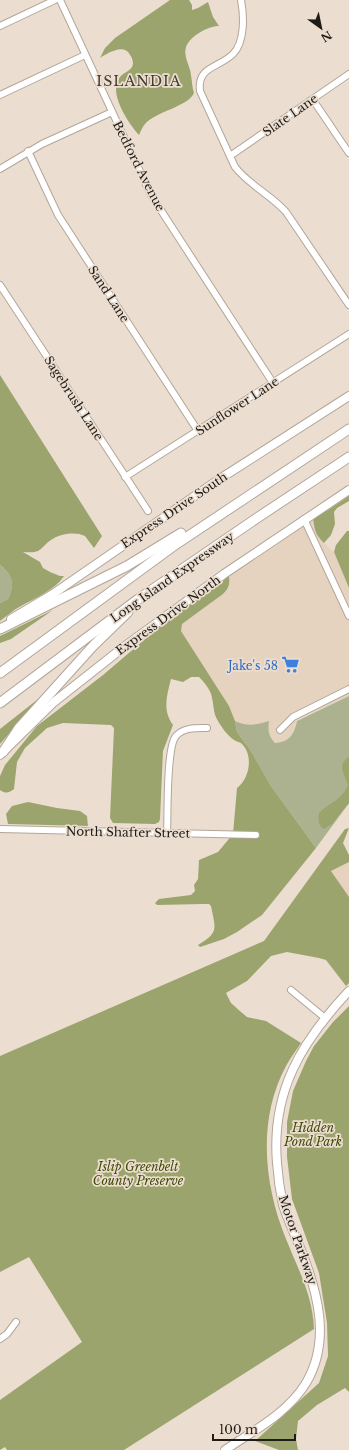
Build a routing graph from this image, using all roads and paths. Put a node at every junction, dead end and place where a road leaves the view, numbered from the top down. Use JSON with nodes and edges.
{"nodes":[{"id":1,"x":55,"y":0,"type":"edge"},
{"id":2,"x":60,"y":0,"type":"edge"},
{"id":3,"x":241,"y":0,"type":"edge"},
{"id":4,"x":0,"y":26,"type":"edge"},
{"id":5,"x":86,"y":55,"type":"junction"},
{"id":6,"x":349,"y":74,"type":"edge"},
{"id":7,"x":0,"y":95,"type":"edge"},
{"id":8,"x":312,"y":100,"type":"junction"},
{"id":9,"x":112,"y":112,"type":"junction"},
{"id":10,"x":28,"y":151,"type":"junction"},
{"id":11,"x":349,"y":152,"type":"edge"},
{"id":12,"x":230,"y":156,"type":"junction"},
{"id":13,"x":0,"y":169,"type":"edge"},
{"id":14,"x":0,"y":285,"type":"edge"},
{"id":15,"x":349,"y":305,"type":"edge"},
{"id":16,"x":349,"y":334,"type":"edge"},
{"id":17,"x":273,"y":383,"type":"junction"},
{"id":18,"x":349,"y":396,"type":"edge"},
{"id":19,"x":349,"y":429,"type":"edge"},
{"id":20,"x":198,"y":431,"type":"junction"},
{"id":21,"x":349,"y":457,"type":"edge"},
{"id":22,"x":125,"y":477,"type":"junction"},
{"id":23,"x":349,"y":490,"type":"edge"},
{"id":24,"x":148,"y":511,"type":"dead end"},
{"id":25,"x":211,"y":520,"type":"junction"},
{"id":26,"x":304,"y":520,"type":"junction"},
{"id":27,"x":138,"y":600,"type":"junction"},
{"id":28,"x":349,"y":616,"type":"edge"},
{"id":29,"x":0,"y":626,"type":"edge"},
{"id":30,"x":0,"y":629,"type":"edge"},
{"id":31,"x":0,"y":673,"type":"edge"},
{"id":32,"x":349,"y":689,"type":"edge"},
{"id":33,"x":0,"y":703,"type":"edge"},
{"id":34,"x":207,"y":728,"type":"dead end"},
{"id":35,"x":280,"y":730,"type":"dead end"},
{"id":36,"x":1,"y":754,"type":"edge"},
{"id":37,"x":0,"y":829,"type":"edge"},
{"id":38,"x":167,"y":833,"type":"junction"},
{"id":39,"x":256,"y":835,"type":"dead end"},
{"id":40,"x":291,"y":990,"type":"dead end"},
{"id":41,"x":349,"y":991,"type":"edge"},
{"id":42,"x":349,"y":996,"type":"edge"},
{"id":43,"x":336,"y":1005,"type":"junction"},
{"id":44,"x":325,"y":1018,"type":"junction"},
{"id":45,"x":16,"y":1322,"type":"dead end"},
{"id":46,"x":0,"y":1339,"type":"edge"},
{"id":47,"x":225,"y":1450,"type":"edge"}],
"edges":[{"from":1,"to":4,"type":"street"},
{"from":2,"to":5,"type":"street","name":"Bedford Avenue"},
{"from":3,"to":12,"type":"street"},
{"from":5,"to":7,"type":"street"},
{"from":5,"to":9,"type":"street","name":"Bedford Avenue"},
{"from":6,"to":8,"type":"street","name":"Slate Lane"},
{"from":8,"to":11,"type":"street"},
{"from":8,"to":12,"type":"street","name":"Slate Lane"},
{"from":9,"to":10,"type":"street"},
{"from":9,"to":17,"type":"street","name":"Bedford Avenue"},
{"from":10,"to":13,"type":"street"},
{"from":10,"to":20,"type":"street","name":"Sand Lane"},
{"from":12,"to":15,"type":"street"},
{"from":14,"to":22,"type":"street","name":"Sagebrush Lane"},
{"from":16,"to":17,"type":"street","name":"Sunflower Lane"},
{"from":17,"to":20,"type":"street","name":"Sunflower Lane"},
{"from":18,"to":29,"type":"main road","name":"Express Drive South"},
{"from":19,"to":25,"type":"highway","name":"Long Island Expressway"},
{"from":20,"to":22,"type":"street","name":"Sunflower Lane"},
{"from":21,"to":27,"type":"highway","name":"Long Island Expressway"},
{"from":22,"to":24,"type":"street","name":"Sagebrush Lane"},
{"from":23,"to":26,"type":"main road","name":"Express Drive North"},
{"from":25,"to":30,"type":"highway"},
{"from":25,"to":31,"type":"highway","name":"Long Island Expressway"},
{"from":26,"to":28,"type":"street"},
{"from":26,"to":36,"type":"main road","name":"Express Drive North"},
{"from":27,"to":33,"type":"highway","name":"Long Island Expressway"},
{"from":27,"to":36,"type":"highway"},
{"from":32,"to":35,"type":"street"},
{"from":34,"to":38,"type":"street"},
{"from":37,"to":38,"type":"street","name":"North Shafter Street"},
{"from":38,"to":39,"type":"street","name":"North Shafter Street"},
{"from":40,"to":44,"type":"street"},
{"from":41,"to":43,"type":"main road","name":"Motor Parkway"},
{"from":42,"to":43,"type":"main road","name":"Motor Parkway"},
{"from":43,"to":44,"type":"main road","name":"Motor Parkway"},
{"from":44,"to":47,"type":"main road","name":"Motor Parkway"},
{"from":45,"to":46,"type":"street"}]}
